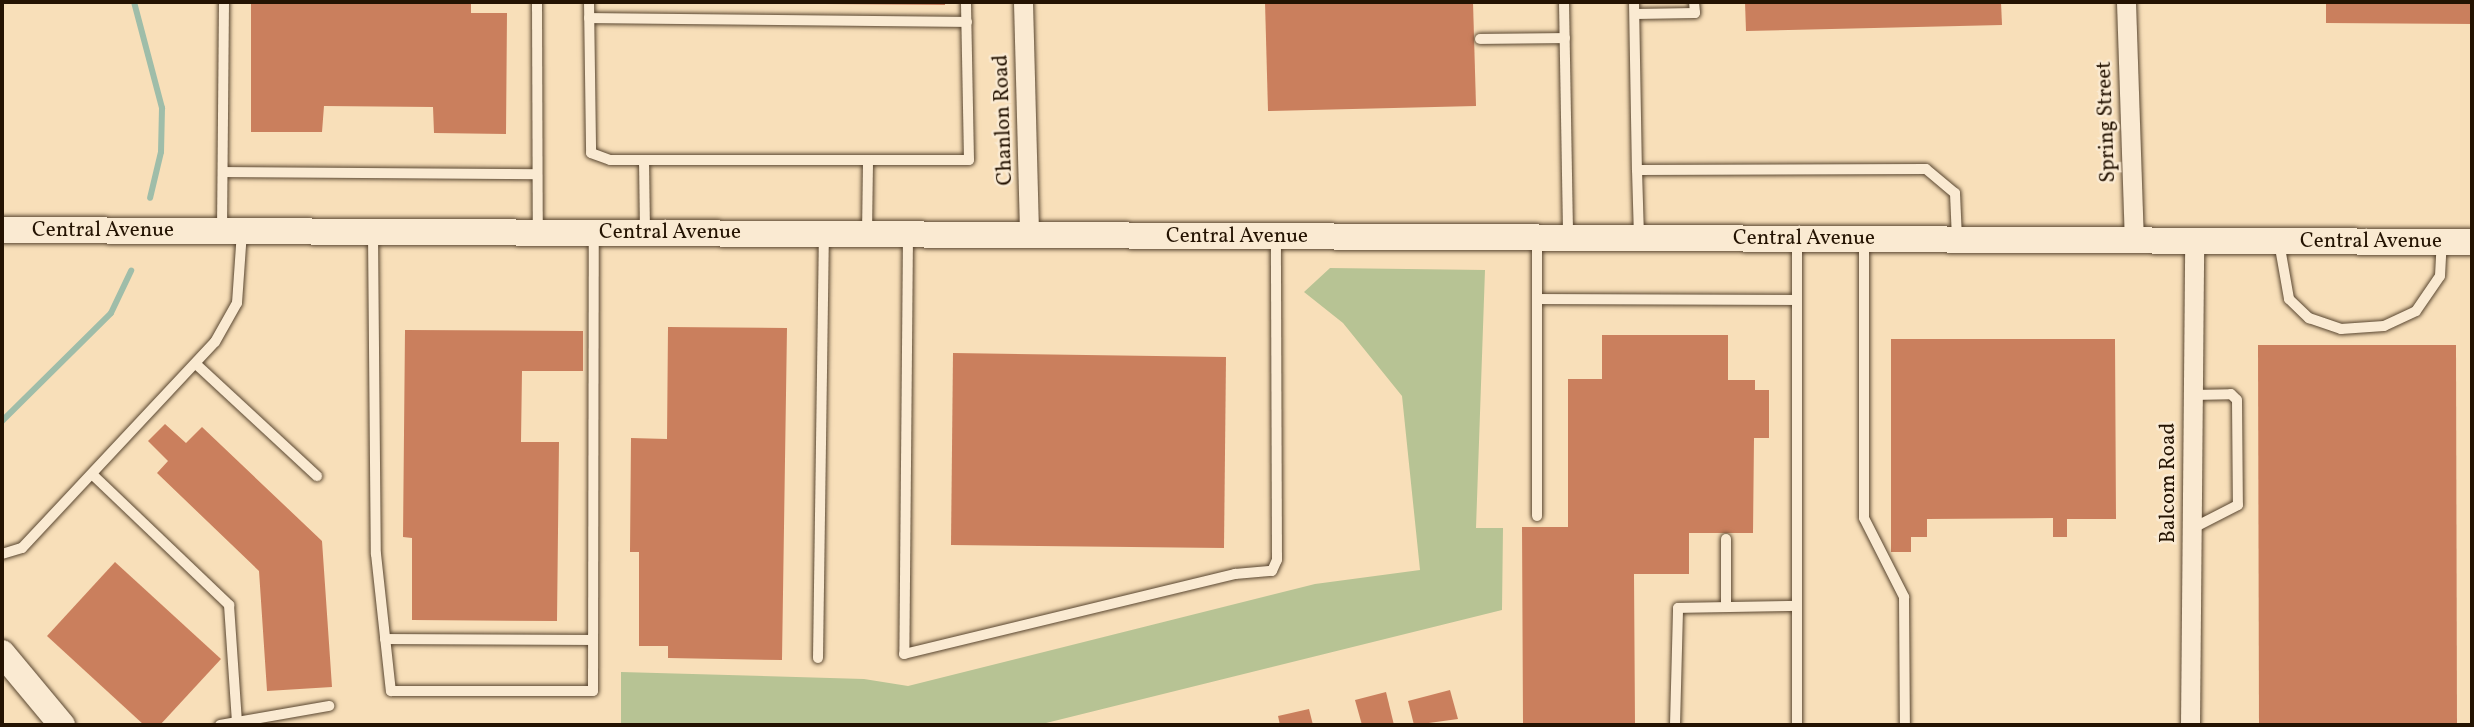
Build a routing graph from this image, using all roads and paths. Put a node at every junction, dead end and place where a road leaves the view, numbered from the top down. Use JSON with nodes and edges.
{"nodes":[{"id":1,"x":224,"y":2,"type":"edge"},
{"id":2,"x":537,"y":2,"type":"edge"},
{"id":3,"x":589,"y":2,"type":"edge"},
{"id":4,"x":966,"y":2,"type":"edge"},
{"id":5,"x":1023,"y":2,"type":"edge"},
{"id":6,"x":1564,"y":2,"type":"edge"},
{"id":7,"x":1634,"y":2,"type":"edge"},
{"id":8,"x":1695,"y":2,"type":"edge"},
{"id":9,"x":2126,"y":2,"type":"edge"},
{"id":10,"x":1635,"y":14,"type":"junction"},
{"id":11,"x":589,"y":18,"type":"junction"},
{"id":12,"x":967,"y":22,"type":"junction"},
{"id":13,"x":1565,"y":38,"type":"junction"},
{"id":14,"x":1480,"y":39,"type":"dead end"},
{"id":15,"x":644,"y":160,"type":"junction"},
{"id":16,"x":868,"y":160,"type":"junction"},
{"id":17,"x":1637,"y":170,"type":"junction"},
{"id":18,"x":223,"y":172,"type":"junction"},
{"id":19,"x":537,"y":174,"type":"junction"},
{"id":20,"x":2,"y":230,"type":"edge"},
{"id":21,"x":232,"y":231,"type":"junction"},
{"id":22,"x":373,"y":232,"type":"junction"},
{"id":23,"x":538,"y":232,"type":"junction"},
{"id":24,"x":594,"y":232,"type":"junction"},
{"id":25,"x":645,"y":232,"type":"junction"},
{"id":26,"x":824,"y":234,"type":"junction"},
{"id":27,"x":867,"y":234,"type":"junction"},
{"id":28,"x":908,"y":235,"type":"junction"},
{"id":29,"x":1029,"y":236,"type":"junction"},
{"id":30,"x":1276,"y":237,"type":"junction"},
{"id":31,"x":1537,"y":239,"type":"junction"},
{"id":32,"x":1569,"y":239,"type":"junction"},
{"id":33,"x":1639,"y":239,"type":"junction"},
{"id":34,"x":1797,"y":239,"type":"junction"},
{"id":35,"x":1864,"y":239,"type":"junction"},
{"id":36,"x":1957,"y":240,"type":"junction"},
{"id":37,"x":2134,"y":240,"type":"junction"},
{"id":38,"x":2194,"y":241,"type":"junction"},
{"id":39,"x":2279,"y":242,"type":"junction"},
{"id":40,"x":2442,"y":242,"type":"junction"},
{"id":41,"x":2472,"y":242,"type":"edge"},
{"id":42,"x":1537,"y":299,"type":"junction"},
{"id":43,"x":1797,"y":300,"type":"junction"},
{"id":44,"x":196,"y":364,"type":"junction"},
{"id":45,"x":2192,"y":395,"type":"junction"},
{"id":46,"x":92,"y":474,"type":"junction"},
{"id":47,"x":317,"y":476,"type":"dead end"},
{"id":48,"x":1537,"y":516,"type":"dead end"},
{"id":49,"x":2193,"y":528,"type":"junction"},
{"id":50,"x":1726,"y":539,"type":"dead end"},
{"id":51,"x":2,"y":554,"type":"edge"},
{"id":52,"x":1797,"y":606,"type":"junction"},
{"id":53,"x":1726,"y":607,"type":"junction"},
{"id":54,"x":385,"y":639,"type":"junction"},
{"id":55,"x":593,"y":640,"type":"junction"},
{"id":56,"x":2,"y":653,"type":"edge"},
{"id":57,"x":818,"y":657,"type":"dead end"},
{"id":58,"x":329,"y":706,"type":"dead end"},
{"id":59,"x":237,"y":721,"type":"junction"},
{"id":60,"x":61,"y":725,"type":"edge"},
{"id":61,"x":220,"y":725,"type":"edge"},
{"id":62,"x":1675,"y":725,"type":"edge"},
{"id":63,"x":1797,"y":725,"type":"edge"},
{"id":64,"x":1905,"y":725,"type":"edge"},
{"id":65,"x":2190,"y":725,"type":"edge"}],
"edges":[{"from":1,"to":18,"type":"lane"},
{"from":2,"to":19,"type":"lane"},
{"from":3,"to":11,"type":"lane"},
{"from":4,"to":12,"type":"lane"},
{"from":5,"to":29,"type":"street","name":"Chanlon Road"},
{"from":6,"to":13,"type":"lane"},
{"from":7,"to":10,"type":"lane"},
{"from":8,"to":10,"type":"lane"},
{"from":9,"to":37,"type":"street","name":"Spring Street"},
{"from":10,"to":17,"type":"lane"},
{"from":11,"to":12,"type":"lane"},
{"from":11,"to":15,"type":"lane"},
{"from":12,"to":16,"type":"lane"},
{"from":13,"to":14,"type":"lane"},
{"from":13,"to":32,"type":"lane"},
{"from":15,"to":16,"type":"lane"},
{"from":15,"to":25,"type":"lane"},
{"from":16,"to":27,"type":"lane"},
{"from":17,"to":33,"type":"lane"},
{"from":17,"to":36,"type":"lane"},
{"from":18,"to":19,"type":"lane"},
{"from":18,"to":21,"type":"lane"},
{"from":19,"to":23,"type":"lane"},
{"from":20,"to":21,"type":"street","name":"Central Avenue"},
{"from":21,"to":22,"type":"street","name":"Central Avenue"},
{"from":21,"to":44,"type":"lane"},
{"from":22,"to":23,"type":"street","name":"Central Avenue"},
{"from":22,"to":54,"type":"lane"},
{"from":23,"to":24,"type":"street","name":"Central Avenue"},
{"from":24,"to":25,"type":"street","name":"Central Avenue"},
{"from":24,"to":55,"type":"lane"},
{"from":25,"to":26,"type":"street","name":"Central Avenue"},
{"from":26,"to":27,"type":"street","name":"Central Avenue"},
{"from":26,"to":57,"type":"lane"},
{"from":27,"to":28,"type":"street","name":"Central Avenue"},
{"from":28,"to":29,"type":"street","name":"Central Avenue"},
{"from":28,"to":30,"type":"lane"},
{"from":29,"to":30,"type":"street","name":"Central Avenue"},
{"from":30,"to":31,"type":"street","name":"Central Avenue"},
{"from":31,"to":32,"type":"street","name":"Central Avenue"},
{"from":31,"to":42,"type":"lane"},
{"from":32,"to":33,"type":"street","name":"Central Avenue"},
{"from":33,"to":34,"type":"street","name":"Central Avenue"},
{"from":34,"to":35,"type":"street","name":"Central Avenue"},
{"from":34,"to":43,"type":"lane"},
{"from":35,"to":36,"type":"street","name":"Central Avenue"},
{"from":35,"to":64,"type":"lane"},
{"from":36,"to":37,"type":"street","name":"Central Avenue"},
{"from":37,"to":38,"type":"street","name":"Central Avenue"},
{"from":38,"to":39,"type":"street","name":"Central Avenue"},
{"from":38,"to":45,"type":"street","name":"Balcom Road"},
{"from":39,"to":40,"type":"street","name":"Central Avenue"},
{"from":39,"to":40,"type":"lane"},
{"from":40,"to":41,"type":"street","name":"Central Avenue"},
{"from":42,"to":43,"type":"lane"},
{"from":42,"to":48,"type":"lane"},
{"from":43,"to":52,"type":"lane"},
{"from":44,"to":46,"type":"lane"},
{"from":44,"to":47,"type":"lane"},
{"from":45,"to":49,"type":"street","name":"Balcom Road"},
{"from":45,"to":49,"type":"lane"},
{"from":46,"to":51,"type":"lane"},
{"from":46,"to":59,"type":"lane"},
{"from":49,"to":65,"type":"street","name":"Balcom Road"},
{"from":50,"to":53,"type":"lane"},
{"from":52,"to":53,"type":"lane"},
{"from":52,"to":63,"type":"lane"},
{"from":53,"to":62,"type":"lane"},
{"from":54,"to":55,"type":"lane"},
{"from":54,"to":55,"type":"lane"},
{"from":56,"to":60,"type":"street"},
{"from":58,"to":59,"type":"lane"},
{"from":59,"to":61,"type":"lane"}]}
